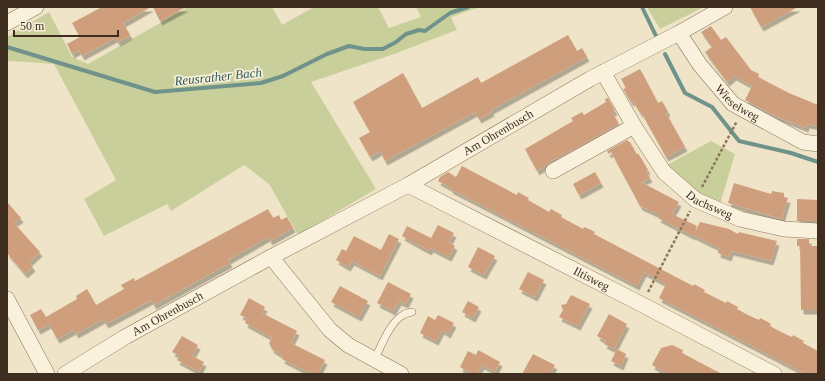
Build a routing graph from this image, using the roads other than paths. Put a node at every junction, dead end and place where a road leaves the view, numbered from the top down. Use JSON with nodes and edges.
{"nodes":[{"id":1,"x":36,"y":7,"type":"edge"},
{"id":2,"x":725,"y":7,"type":"edge"},
{"id":3,"x":7,"y":23,"type":"edge"},
{"id":4,"x":679,"y":33,"type":"junction"},
{"id":5,"x":602,"y":72,"type":"junction"},
{"id":6,"x":634,"y":126,"type":"junction"},
{"id":7,"x":818,"y":144,"type":"edge"},
{"id":8,"x":553,"y":171,"type":"dead end"},
{"id":9,"x":408,"y":185,"type":"junction"},
{"id":10,"x":818,"y":231,"type":"edge"},
{"id":11,"x":271,"y":257,"type":"junction"},
{"id":12,"x":7,"y":299,"type":"edge"},
{"id":13,"x":412,"y":312,"type":"dead end"},
{"id":14,"x":374,"y":360,"type":"junction"},
{"id":15,"x":47,"y":374,"type":"edge"},
{"id":16,"x":66,"y":374,"type":"edge"},
{"id":17,"x":401,"y":374,"type":"edge"},
{"id":18,"x":774,"y":374,"type":"edge"}],
"edges":[{"from":1,"to":3,"type":"street"},
{"from":2,"to":4,"type":"street","name":"Am Ohrenbusch"},
{"from":4,"to":5,"type":"street","name":"Am Ohrenbusch"},
{"from":4,"to":7,"type":"street","name":"Wieselweg"},
{"from":5,"to":6,"type":"street","name":"Dachsweg"},
{"from":5,"to":9,"type":"street","name":"Am Ohrenbusch"},
{"from":6,"to":8,"type":"street"},
{"from":6,"to":10,"type":"street","name":"Dachsweg"},
{"from":9,"to":11,"type":"street","name":"Am Ohrenbusch"},
{"from":9,"to":18,"type":"street","name":"Iltisweg"},
{"from":11,"to":14,"type":"street"},
{"from":11,"to":16,"type":"street","name":"Am Ohrenbusch"},
{"from":12,"to":15,"type":"street"},
{"from":13,"to":14,"type":"lane"},
{"from":14,"to":17,"type":"street"}]}
